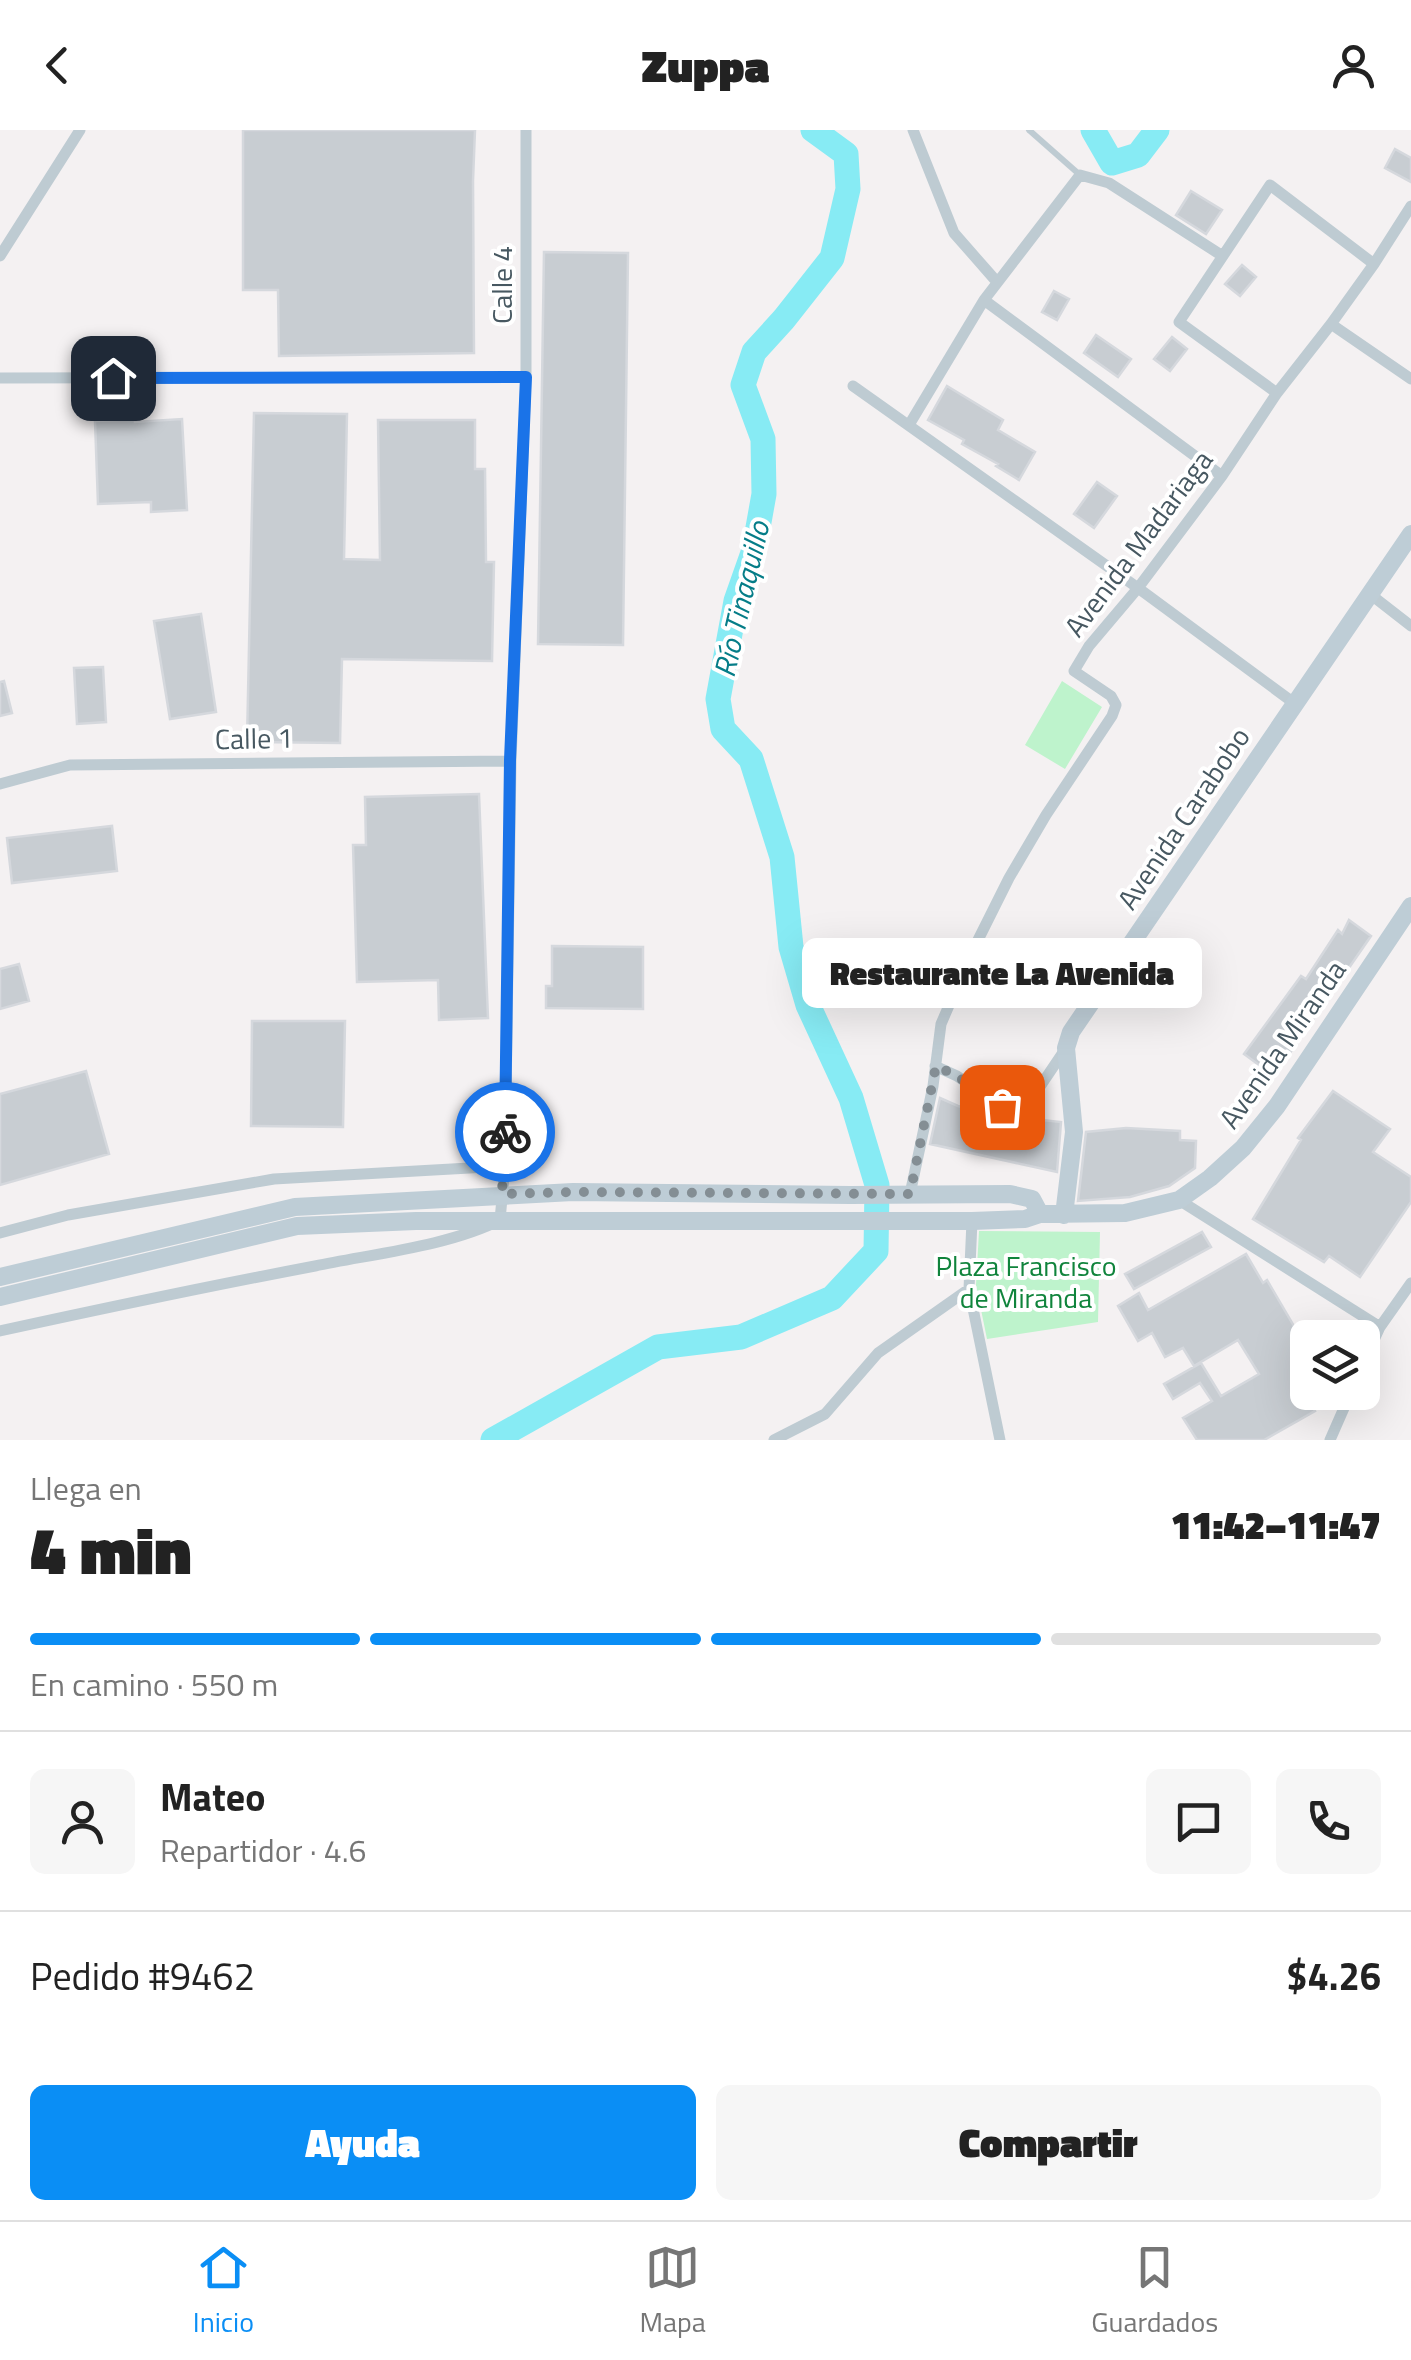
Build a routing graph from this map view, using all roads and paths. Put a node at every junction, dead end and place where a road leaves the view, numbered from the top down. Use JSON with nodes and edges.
{"nodes":[{"id":1,"x":80,"y":130,"type":"edge"},
{"id":2,"x":526,"y":130,"type":"edge"},
{"id":3,"x":913,"y":130,"type":"edge"},
{"id":4,"x":1029,"y":130,"type":"edge"},
{"id":5,"x":1080,"y":175,"type":"junction"},
{"id":6,"x":1411,"y":206,"type":"edge"},
{"id":7,"x":1222,"y":255,"type":"junction"},
{"id":8,"x":0,"y":256,"type":"edge"},
{"id":9,"x":1374,"y":264,"type":"junction"},
{"id":10,"x":997,"y":282,"type":"junction"},
{"id":11,"x":984,"y":300,"type":"junction"},
{"id":12,"x":1331,"y":324,"type":"junction"},
{"id":13,"x":526,"y":377,"type":"junction"},
{"id":14,"x":0,"y":378,"type":"edge"},
{"id":15,"x":1411,"y":378,"type":"edge"},
{"id":16,"x":853,"y":386,"type":"dead end"},
{"id":17,"x":1277,"y":393,"type":"junction"},
{"id":18,"x":909,"y":424,"type":"junction"},
{"id":19,"x":1222,"y":476,"type":"junction"},
{"id":20,"x":1411,"y":534,"type":"edge"},
{"id":21,"x":1138,"y":588,"type":"junction"},
{"id":22,"x":1370,"y":594,"type":"junction"},
{"id":23,"x":1411,"y":626,"type":"edge"},
{"id":24,"x":1294,"y":703,"type":"junction"},
{"id":25,"x":510,"y":760,"type":"junction"},
{"id":26,"x":0,"y":784,"type":"edge"},
{"id":27,"x":1411,"y":906,"type":"edge"},
{"id":28,"x":1066,"y":1048,"type":"junction"},
{"id":29,"x":936,"y":1066,"type":"junction"},
{"id":30,"x":505,"y":1166,"type":"junction"},
{"id":31,"x":502,"y":1194,"type":"junction"},
{"id":32,"x":904,"y":1194,"type":"junction"},
{"id":33,"x":1179,"y":1200,"type":"junction"},
{"id":34,"x":1040,"y":1214,"type":"junction"},
{"id":35,"x":1064,"y":1214,"type":"junction"},
{"id":36,"x":500,"y":1220,"type":"junction"},
{"id":37,"x":972,"y":1221,"type":"junction"},
{"id":38,"x":0,"y":1233,"type":"edge"},
{"id":39,"x":0,"y":1277,"type":"edge"},
{"id":40,"x":1411,"y":1283,"type":"edge"},
{"id":41,"x":970,"y":1289,"type":"junction"},
{"id":42,"x":0,"y":1297,"type":"edge"},
{"id":43,"x":1370,"y":1320,"type":"edge"},
{"id":44,"x":1380,"y":1326,"type":"edge"},
{"id":45,"x":0,"y":1331,"type":"edge"},
{"id":46,"x":1343,"y":1410,"type":"edge"},
{"id":47,"x":774,"y":1440,"type":"edge"},
{"id":48,"x":1000,"y":1440,"type":"edge"},
{"id":49,"x":1330,"y":1440,"type":"edge"}],
"edges":[{"from":1,"to":8,"type":"street"},
{"from":2,"to":13,"type":"street","name":"Calle 4"},
{"from":3,"to":10,"type":"street"},
{"from":4,"to":5,"type":"lane"},
{"from":5,"to":7,"type":"street"},
{"from":5,"to":10,"type":"street"},
{"from":6,"to":9,"type":"street","name":"Avenida Madariaga"},
{"from":7,"to":9,"type":"street"},
{"from":7,"to":17,"type":"street"},
{"from":9,"to":12,"type":"street","name":"Avenida Madariaga"},
{"from":10,"to":11,"type":"street"},
{"from":11,"to":18,"type":"street"},
{"from":11,"to":19,"type":"street"},
{"from":12,"to":15,"type":"street"},
{"from":12,"to":17,"type":"street","name":"Avenida Madariaga"},
{"from":13,"to":14,"type":"street"},
{"from":13,"to":25,"type":"street","name":"Calle 4"},
{"from":16,"to":18,"type":"street"},
{"from":17,"to":19,"type":"street","name":"Avenida Madariaga"},
{"from":18,"to":21,"type":"street"},
{"from":19,"to":21,"type":"street","name":"Avenida Madariaga"},
{"from":20,"to":22,"type":"street","name":"Avenida Carabobo"},
{"from":21,"to":24,"type":"street"},
{"from":21,"to":29,"type":"street","name":"Avenida Madariaga"},
{"from":22,"to":23,"type":"street"},
{"from":22,"to":24,"type":"street","name":"Avenida Carabobo"},
{"from":24,"to":28,"type":"street","name":"Avenida Carabobo"},
{"from":25,"to":26,"type":"street","name":"Calle 1"},
{"from":25,"to":30,"type":"street","name":"Calle 4"},
{"from":27,"to":33,"type":"street","name":"Avenida Miranda"},
{"from":28,"to":29,"type":"street"},
{"from":28,"to":35,"type":"street"},
{"from":29,"to":32,"type":"street","name":"Avenida Madariaga"},
{"from":30,"to":31,"type":"street","name":"Calle 4"},
{"from":30,"to":38,"type":"street"},
{"from":31,"to":32,"type":"street"},
{"from":31,"to":36,"type":"street","name":"Calle 4"},
{"from":31,"to":39,"type":"street"},
{"from":32,"to":34,"type":"street"},
{"from":33,"to":35,"type":"street","name":"Avenida Miranda"},
{"from":33,"to":43,"type":"street"},
{"from":34,"to":35,"type":"street","name":"Avenida Miranda"},
{"from":34,"to":37,"type":"street","name":"Avenida Miranda"},
{"from":36,"to":37,"type":"street","name":"Avenida Miranda"},
{"from":36,"to":42,"type":"street","name":"Avenida Miranda"},
{"from":36,"to":45,"type":"street"},
{"from":37,"to":41,"type":"street"},
{"from":40,"to":44,"type":"street"},
{"from":41,"to":47,"type":"street"},
{"from":41,"to":48,"type":"street"},
{"from":46,"to":49,"type":"street"}]}
